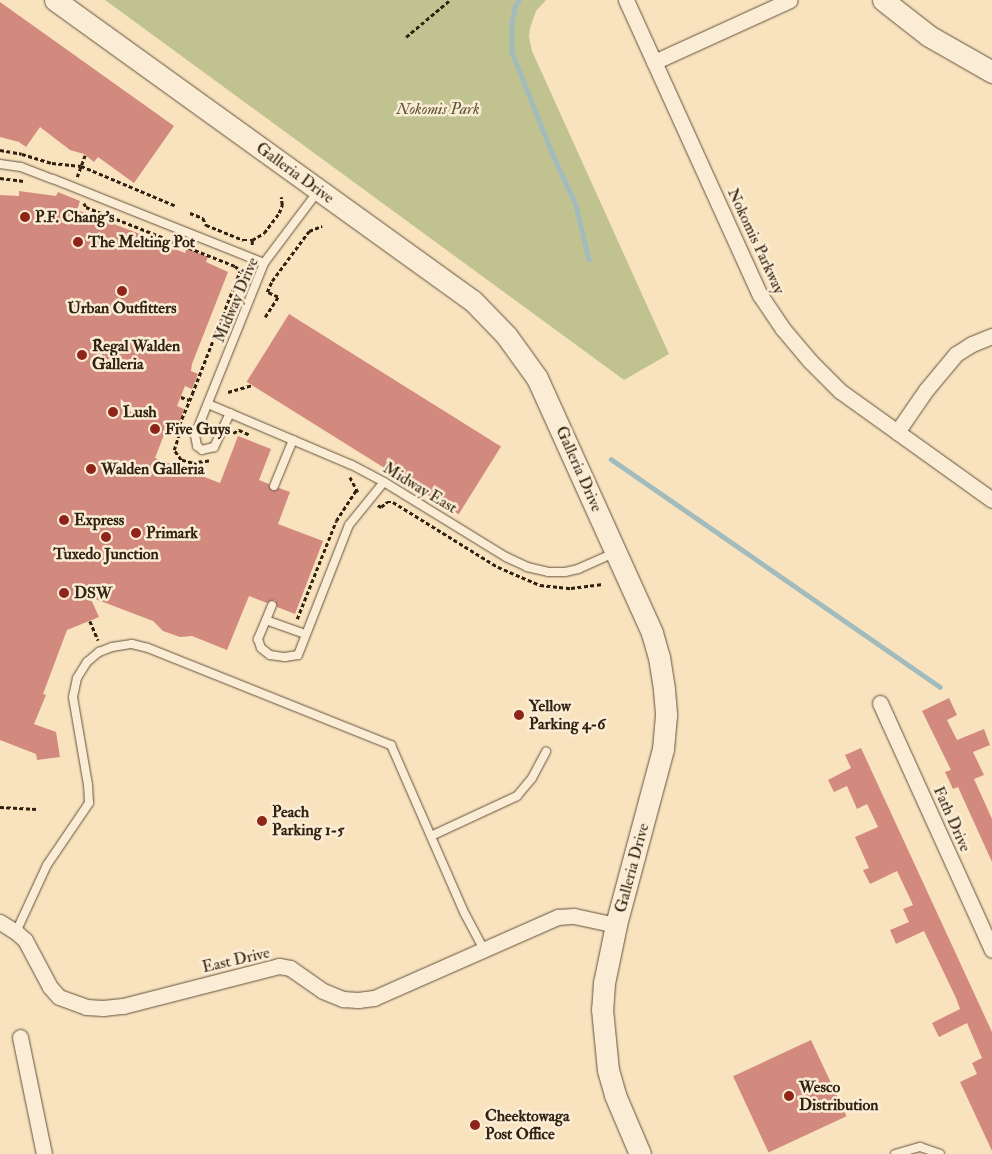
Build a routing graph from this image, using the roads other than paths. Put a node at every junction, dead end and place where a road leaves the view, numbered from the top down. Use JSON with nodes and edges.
{"nodes":[{"id":1,"x":55,"y":0,"type":"edge"},
{"id":2,"x":626,"y":0,"type":"edge"},
{"id":3,"x":790,"y":0,"type":"edge"},
{"id":4,"x":883,"y":0,"type":"edge"},
{"id":5,"x":654,"y":62,"type":"junction"},
{"id":6,"x":992,"y":72,"type":"edge"},
{"id":7,"x":0,"y":164,"type":"edge"},
{"id":8,"x":319,"y":190,"type":"junction"},
{"id":9,"x":264,"y":263,"type":"junction"},
{"id":10,"x":992,"y":336,"type":"edge"},
{"id":11,"x":208,"y":404,"type":"junction"},
{"id":12,"x":230,"y":413,"type":"junction"},
{"id":13,"x":897,"y":432,"type":"junction"},
{"id":14,"x":293,"y":440,"type":"junction"},
{"id":15,"x":384,"y":482,"type":"junction"},
{"id":16,"x":274,"y":486,"type":"dead end"},
{"id":17,"x":992,"y":500,"type":"edge"},
{"id":18,"x":616,"y":552,"type":"junction"},
{"id":19,"x":272,"y":605,"type":"dead end"},
{"id":20,"x":266,"y":620,"type":"junction"},
{"id":21,"x":305,"y":634,"type":"junction"},
{"id":22,"x":880,"y":703,"type":"dead end"},
{"id":23,"x":546,"y":752,"type":"dead end"},
{"id":24,"x":430,"y":836,"type":"junction"},
{"id":25,"x":0,"y":922,"type":"edge"},
{"id":26,"x":616,"y":925,"type":"junction"},
{"id":27,"x":16,"y":932,"type":"junction"},
{"id":28,"x":484,"y":949,"type":"junction"},
{"id":29,"x":992,"y":950,"type":"edge"},
{"id":30,"x":20,"y":1037,"type":"dead end"},
{"id":31,"x":44,"y":1154,"type":"edge"},
{"id":32,"x":640,"y":1154,"type":"edge"},
{"id":33,"x":895,"y":1154,"type":"edge"},
{"id":34,"x":940,"y":1154,"type":"edge"}],
"edges":[{"from":1,"to":8,"type":"street","name":"Galleria Drive"},
{"from":2,"to":5,"type":"street","name":"Nokomis Parkway"},
{"from":3,"to":5,"type":"street"},
{"from":4,"to":6,"type":"street"},
{"from":5,"to":13,"type":"street","name":"Nokomis Parkway"},
{"from":7,"to":9,"type":"lane"},
{"from":8,"to":9,"type":"lane","name":"Midway Drive"},
{"from":8,"to":18,"type":"street","name":"Galleria Drive"},
{"from":9,"to":11,"type":"lane","name":"Midway Drive"},
{"from":10,"to":13,"type":"street"},
{"from":11,"to":12,"type":"lane","name":"Midway East"},
{"from":11,"to":12,"type":"lane","name":"Midway Drive"},
{"from":12,"to":14,"type":"lane","name":"Midway East"},
{"from":13,"to":17,"type":"street","name":"Nokomis Parkway"},
{"from":14,"to":15,"type":"lane","name":"Midway East"},
{"from":14,"to":16,"type":"lane"},
{"from":15,"to":18,"type":"lane","name":"Midway East"},
{"from":15,"to":21,"type":"lane"},
{"from":18,"to":26,"type":"street","name":"Galleria Drive"},
{"from":19,"to":20,"type":"lane"},
{"from":20,"to":21,"type":"lane"},
{"from":20,"to":21,"type":"lane"},
{"from":22,"to":29,"type":"street","name":"Fath Drive"},
{"from":23,"to":24,"type":"lane"},
{"from":24,"to":27,"type":"lane"},
{"from":24,"to":28,"type":"lane"},
{"from":25,"to":27,"type":"street","name":"East Drive"},
{"from":26,"to":28,"type":"street","name":"East Drive"},
{"from":26,"to":32,"type":"street","name":"Galleria Drive"},
{"from":27,"to":28,"type":"street","name":"East Drive"},
{"from":30,"to":31,"type":"street"},
{"from":33,"to":34,"type":"lane"}]}
